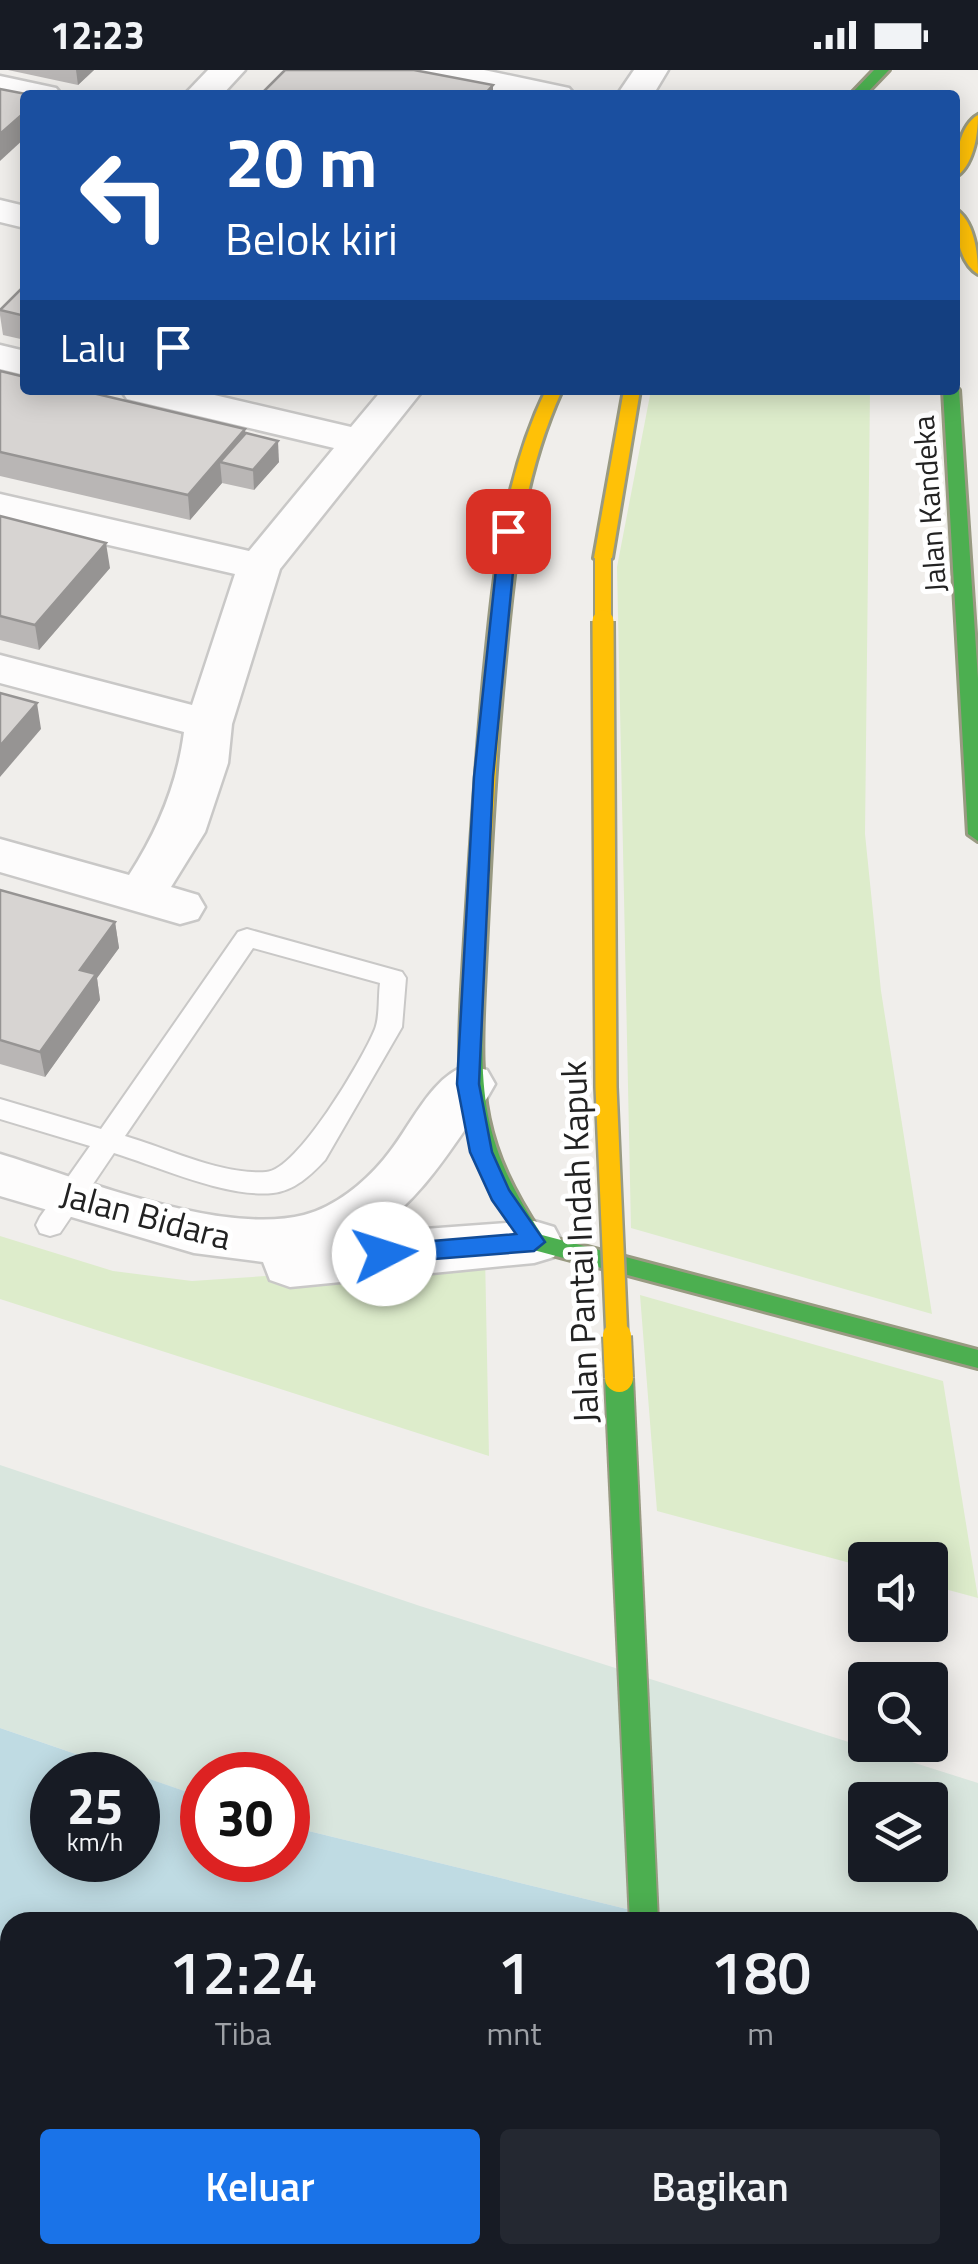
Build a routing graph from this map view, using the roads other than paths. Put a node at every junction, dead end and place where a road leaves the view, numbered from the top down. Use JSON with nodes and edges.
{"nodes":[{"id":1,"x":228,"y":70,"type":"edge"},
{"id":2,"x":431,"y":70,"type":"edge"},
{"id":3,"x":882,"y":70,"type":"edge"},
{"id":4,"x":207,"y":90,"type":"edge"},
{"id":5,"x":532,"y":90,"type":"edge"},
{"id":6,"x":862,"y":90,"type":"edge"},
{"id":7,"x":978,"y":120,"type":"edge"},
{"id":8,"x":960,"y":161,"type":"edge"},
{"id":9,"x":960,"y":226,"type":"edge"},
{"id":10,"x":978,"y":270,"type":"edge"},
{"id":11,"x":162,"y":395,"type":"edge"},
{"id":12,"x":399,"y":395,"type":"edge"},
{"id":13,"x":551,"y":395,"type":"edge"},
{"id":14,"x":631,"y":395,"type":"edge"},
{"id":15,"x":951,"y":395,"type":"edge"},
{"id":16,"x":362,"y":442,"type":"junction"},
{"id":17,"x":0,"y":507,"type":"edge"},
{"id":18,"x":259,"y":568,"type":"junction"},
{"id":19,"x":0,"y":669,"type":"edge"},
{"id":20,"x":209,"y":724,"type":"junction"},
{"id":21,"x":978,"y":834,"type":"edge"},
{"id":22,"x":0,"y":855,"type":"edge"},
{"id":23,"x":468,"y":1084,"type":"junction"},
{"id":24,"x":0,"y":1109,"type":"edge"},
{"id":25,"x":106,"y":1142,"type":"junction"},
{"id":26,"x":0,"y":1175,"type":"edge"},
{"id":27,"x":40,"y":1210,"type":"edge"},
{"id":28,"x":534,"y":1242,"type":"junction"},
{"id":29,"x":322,"y":1248,"type":"junction"},
{"id":30,"x":978,"y":1359,"type":"edge"},
{"id":31,"x":644,"y":1912,"type":"edge"}],
"edges":[{"from":1,"to":4,"type":"street"},
{"from":2,"to":5,"type":"street"},
{"from":3,"to":6,"type":"main road"},
{"from":7,"to":8,"type":"main road"},
{"from":9,"to":10,"type":"main road"},
{"from":11,"to":16,"type":"street"},
{"from":12,"to":16,"type":"street"},
{"from":13,"to":23,"type":"main road"},
{"from":14,"to":31,"type":"main road","name":"Jalan Pantai Indah Kapuk","bridge":true},
{"from":15,"to":21,"type":"main road","name":"Jalan Kandeka"},
{"from":16,"to":18,"type":"street"},
{"from":17,"to":18,"type":"street"},
{"from":18,"to":20,"type":"street"},
{"from":19,"to":20,"type":"street"},
{"from":20,"to":22,"type":"street"},
{"from":23,"to":28,"type":"main road"},
{"from":23,"to":29,"type":"street","name":"Jalan Bidara"},
{"from":24,"to":25,"type":"lane"},
{"from":25,"to":25,"type":"lane"},
{"from":25,"to":27,"type":"lane"},
{"from":26,"to":27,"type":"street","name":"Jalan Bidara"},
{"from":27,"to":29,"type":"street","name":"Jalan Bidara"},
{"from":28,"to":29,"type":"street","name":"Jalan Bidara"},
{"from":28,"to":30,"type":"main road"}]}
